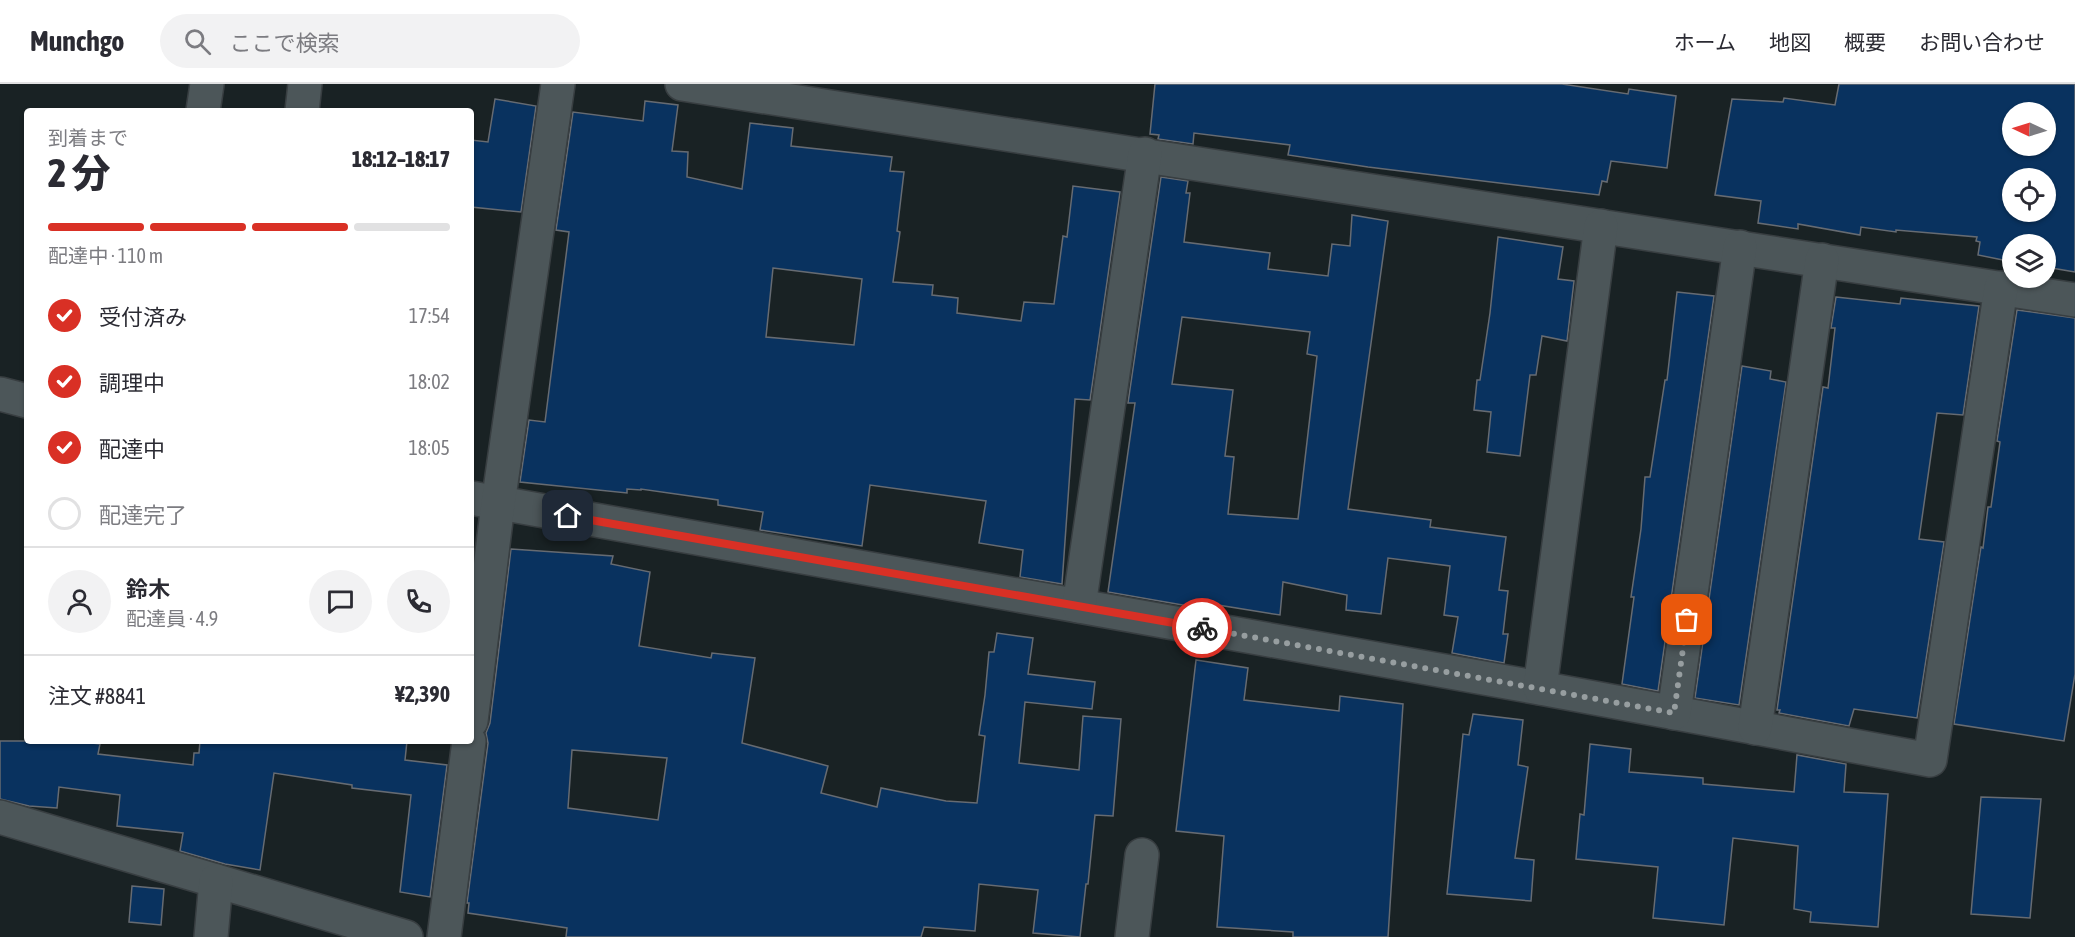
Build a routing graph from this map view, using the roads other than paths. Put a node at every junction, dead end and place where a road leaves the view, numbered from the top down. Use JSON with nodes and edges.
{"nodes":[{"id":1,"x":207,"y":84,"type":"edge"},
{"id":2,"x":305,"y":84,"type":"edge"},
{"id":3,"x":558,"y":84,"type":"edge"},
{"id":4,"x":682,"y":84,"type":"edge"},
{"id":5,"x":203,"y":108,"type":"edge"},
{"id":6,"x":302,"y":108,"type":"edge"},
{"id":7,"x":1144,"y":154,"type":"junction"},
{"id":8,"x":1601,"y":226,"type":"junction"},
{"id":9,"x":1740,"y":247,"type":"junction"},
{"id":10,"x":1822,"y":260,"type":"junction"},
{"id":11,"x":2001,"y":288,"type":"junction"},
{"id":12,"x":2075,"y":300,"type":"edge"},
{"id":13,"x":0,"y":394,"type":"edge"},
{"id":14,"x":24,"y":400,"type":"edge"},
{"id":15,"x":485,"y":501,"type":"edge"},
{"id":16,"x":1079,"y":606,"type":"junction"},
{"id":17,"x":474,"y":674,"type":"edge"},
{"id":18,"x":1540,"y":688,"type":"junction"},
{"id":19,"x":1674,"y":713,"type":"junction"},
{"id":20,"x":1755,"y":728,"type":"junction"},
{"id":21,"x":468,"y":744,"type":"edge"},
{"id":22,"x":0,"y":817,"type":"edge"},
{"id":23,"x":1142,"y":855,"type":"dead end"},
{"id":24,"x":216,"y":881,"type":"junction"},
{"id":25,"x":211,"y":937,"type":"edge"},
{"id":26,"x":406,"y":937,"type":"edge"},
{"id":27,"x":444,"y":937,"type":"edge"},
{"id":28,"x":1132,"y":937,"type":"edge"}],
"edges":[{"from":1,"to":5,"type":"street"},
{"from":2,"to":6,"type":"street"},
{"from":3,"to":15,"type":"street"},
{"from":4,"to":7,"type":"street"},
{"from":7,"to":8,"type":"street"},
{"from":7,"to":16,"type":"street"},
{"from":8,"to":9,"type":"street"},
{"from":8,"to":18,"type":"street"},
{"from":9,"to":10,"type":"street"},
{"from":9,"to":19,"type":"street"},
{"from":10,"to":11,"type":"street"},
{"from":10,"to":20,"type":"street"},
{"from":11,"to":12,"type":"street"},
{"from":11,"to":20,"type":"street"},
{"from":13,"to":14,"type":"street"},
{"from":15,"to":16,"type":"street"},
{"from":15,"to":17,"type":"street"},
{"from":16,"to":18,"type":"street"},
{"from":18,"to":19,"type":"street"},
{"from":19,"to":20,"type":"street"},
{"from":21,"to":27,"type":"street"},
{"from":22,"to":24,"type":"street"},
{"from":23,"to":28,"type":"street"},
{"from":24,"to":25,"type":"street"},
{"from":24,"to":26,"type":"street"}]}
